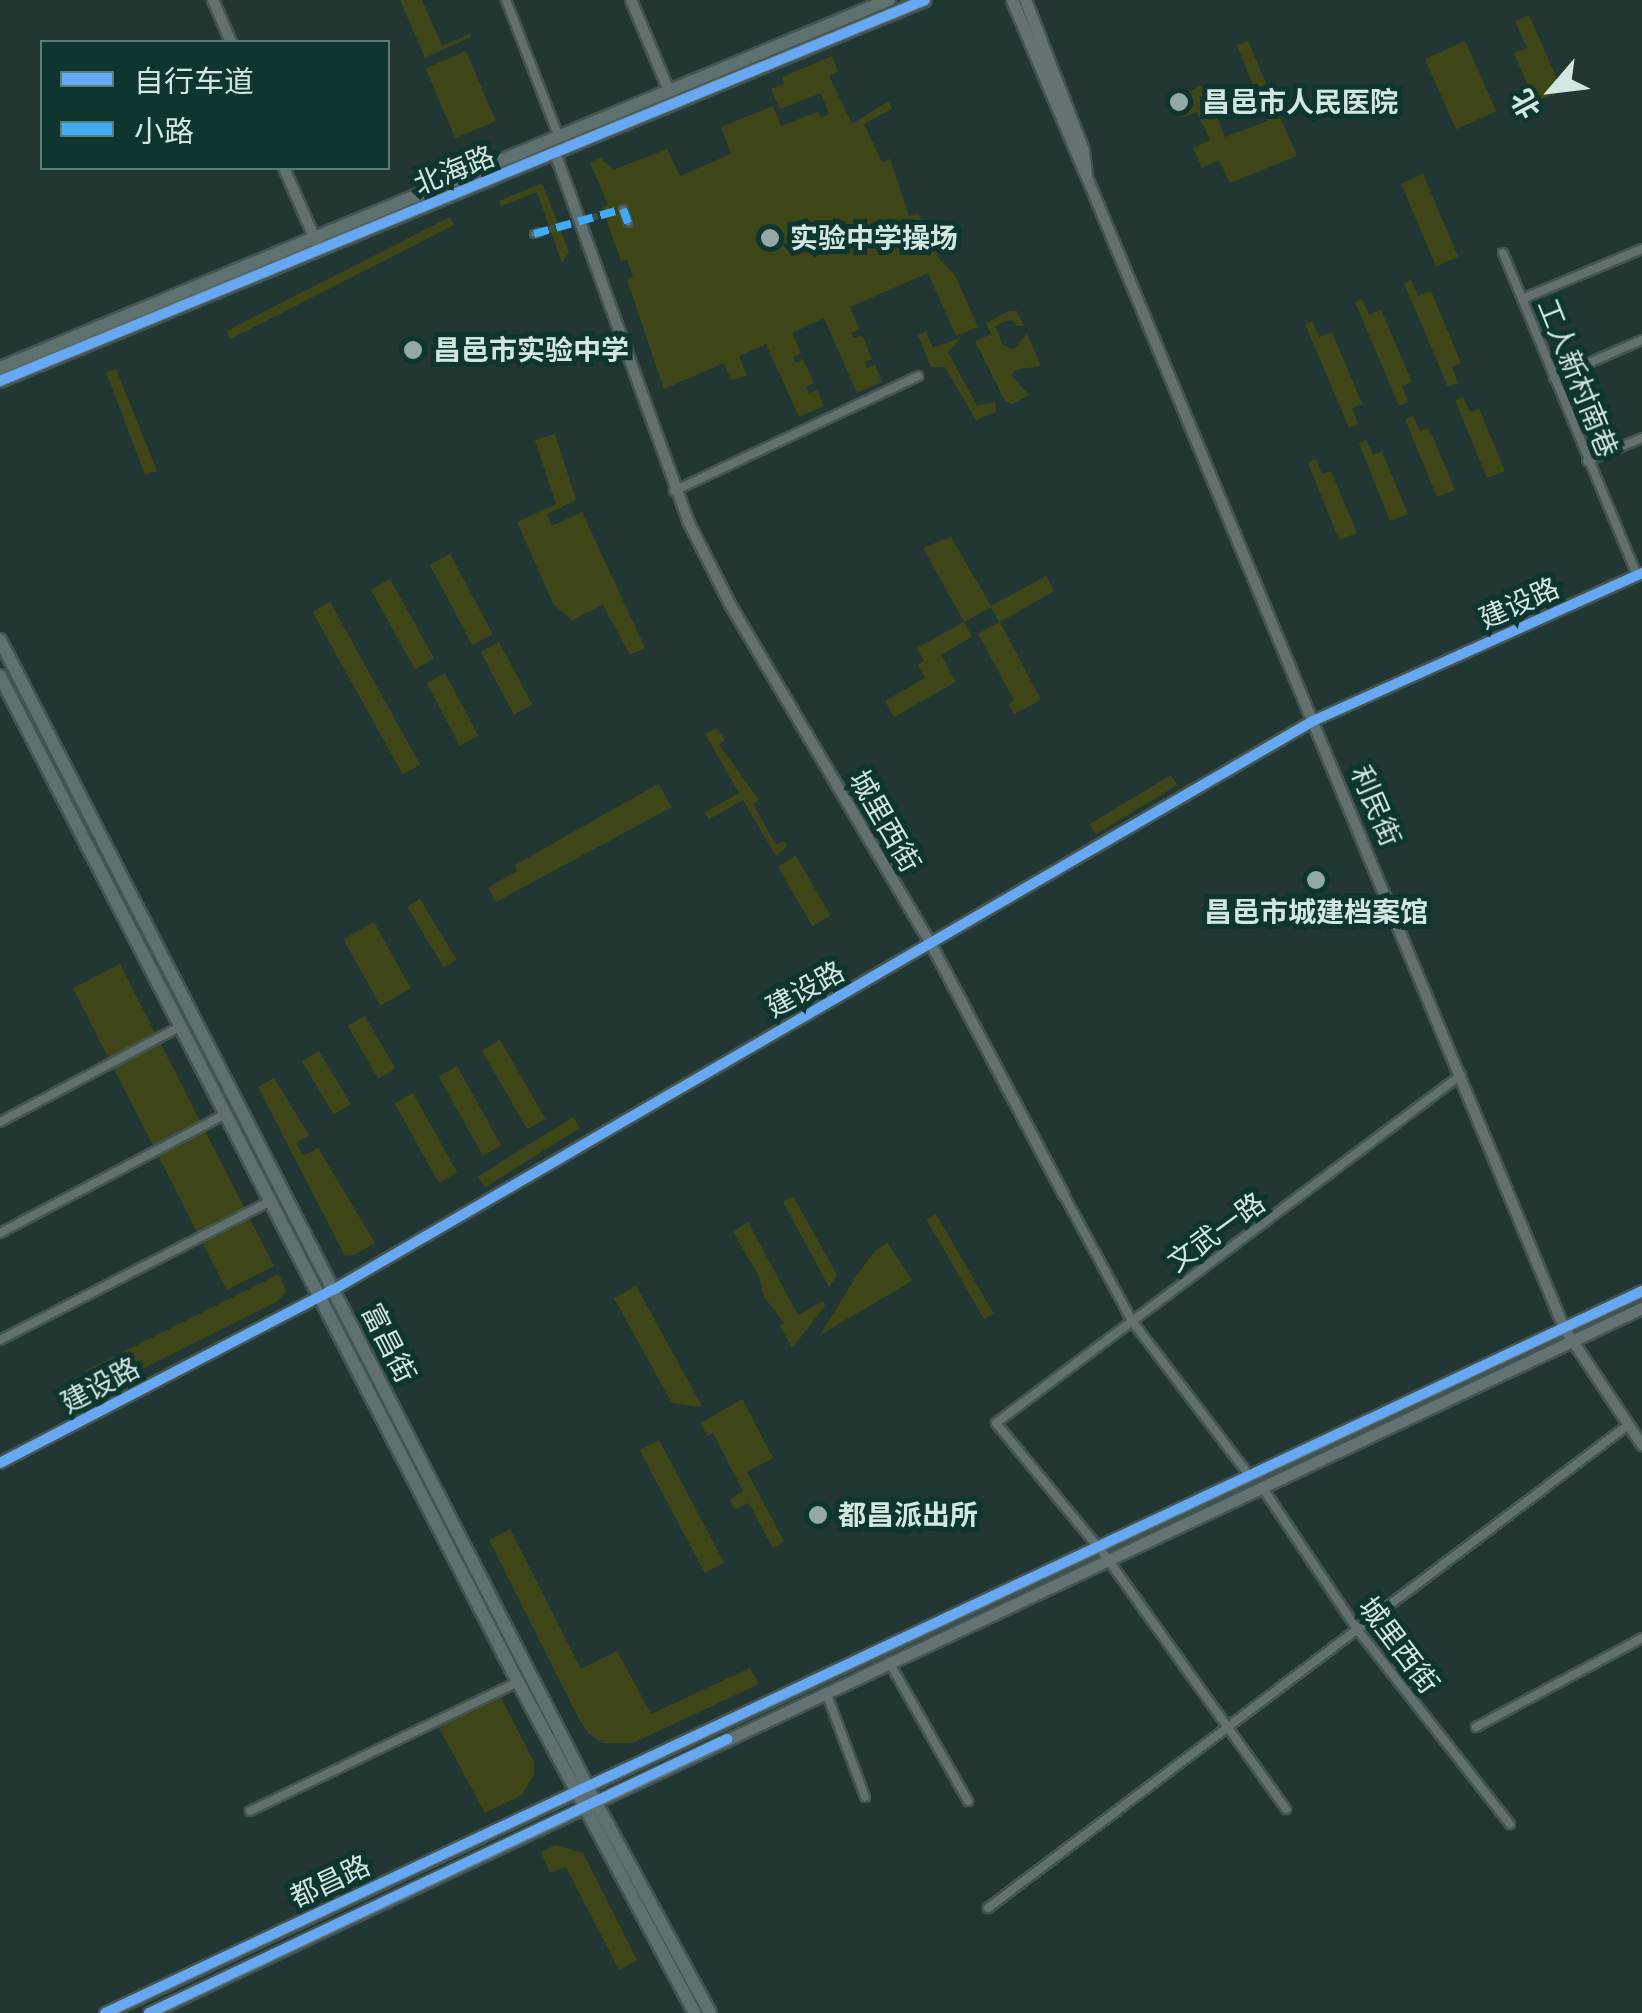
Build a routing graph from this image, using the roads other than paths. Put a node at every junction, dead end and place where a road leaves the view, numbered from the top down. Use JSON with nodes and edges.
{"nodes":[{"id":1,"x":214,"y":0,"type":"edge"},
{"id":2,"x":506,"y":0,"type":"edge"},
{"id":3,"x":632,"y":0,"type":"edge"},
{"id":4,"x":889,"y":0,"type":"edge"},
{"id":5,"x":925,"y":0,"type":"edge"},
{"id":6,"x":1012,"y":0,"type":"edge"},
{"id":7,"x":1025,"y":0,"type":"edge"},
{"id":8,"x":231,"y":40,"type":"edge"},
{"id":9,"x":669,"y":91,"type":"junction"},
{"id":10,"x":560,"y":136,"type":"junction"},
{"id":11,"x":555,"y":152,"type":"junction"},
{"id":12,"x":285,"y":170,"type":"edge"},
{"id":13,"x":1086,"y":175,"type":"junction"},
{"id":14,"x":623,"y":209,"type":"dead end"},
{"id":15,"x":628,"y":223,"type":"dead end"},
{"id":16,"x":317,"y":244,"type":"junction"},
{"id":17,"x":1642,"y":250,"type":"edge"},
{"id":18,"x":1503,"y":253,"type":"dead end"},
{"id":19,"x":1522,"y":299,"type":"junction"},
{"id":20,"x":1642,"y":340,"type":"edge"},
{"id":21,"x":0,"y":368,"type":"edge"},
{"id":22,"x":918,"y":376,"type":"dead end"},
{"id":23,"x":1554,"y":378,"type":"junction"},
{"id":24,"x":0,"y":381,"type":"edge"},
{"id":25,"x":1642,"y":438,"type":"edge"},
{"id":26,"x":1587,"y":461,"type":"junction"},
{"id":27,"x":674,"y":491,"type":"junction"},
{"id":28,"x":1639,"y":574,"type":"edge"},
{"id":29,"x":0,"y":640,"type":"edge"},
{"id":30,"x":0,"y":676,"type":"edge"},
{"id":31,"x":1313,"y":722,"type":"junction"},
{"id":32,"x":930,"y":944,"type":"junction"},
{"id":33,"x":180,"y":1026,"type":"junction"},
{"id":34,"x":1461,"y":1076,"type":"junction"},
{"id":35,"x":226,"y":1114,"type":"junction"},
{"id":36,"x":0,"y":1122,"type":"edge"},
{"id":37,"x":1064,"y":1196,"type":"joint"},
{"id":38,"x":270,"y":1201,"type":"junction"},
{"id":39,"x":0,"y":1233,"type":"edge"},
{"id":40,"x":333,"y":1290,"type":"junction"},
{"id":41,"x":1642,"y":1291,"type":"edge"},
{"id":42,"x":319,"y":1295,"type":"junction"},
{"id":43,"x":1642,"y":1308,"type":"edge"},
{"id":44,"x":1132,"y":1321,"type":"junction"},
{"id":45,"x":1564,"y":1328,"type":"junction"},
{"id":46,"x":0,"y":1340,"type":"edge"},
{"id":47,"x":1570,"y":1342,"type":"junction"},
{"id":48,"x":1628,"y":1425,"type":"junction"},
{"id":49,"x":1642,"y":1445,"type":"edge"},
{"id":50,"x":0,"y":1463,"type":"edge"},
{"id":51,"x":1248,"y":1476,"type":"junction"},
{"id":52,"x":1262,"y":1487,"type":"junction"},
{"id":53,"x":1096,"y":1547,"type":"junction"},
{"id":54,"x":1108,"y":1559,"type":"junction"},
{"id":55,"x":1356,"y":1629,"type":"junction"},
{"id":56,"x":1642,"y":1638,"type":"edge"},
{"id":57,"x":890,"y":1662,"type":"junction"},
{"id":58,"x":518,"y":1682,"type":"junction"},
{"id":59,"x":826,"y":1692,"type":"junction"},
{"id":60,"x":1225,"y":1726,"type":"junction"},
{"id":61,"x":1476,"y":1728,"type":"dead end"},
{"id":62,"x":581,"y":1788,"type":"junction"},
{"id":63,"x":865,"y":1797,"type":"dead end"},
{"id":64,"x":968,"y":1801,"type":"dead end"},
{"id":65,"x":589,"y":1804,"type":"junction"},
{"id":66,"x":1286,"y":1810,"type":"dead end"},
{"id":67,"x":250,"y":1811,"type":"dead end"},
{"id":68,"x":1510,"y":1824,"type":"dead end"},
{"id":69,"x":988,"y":1908,"type":"dead end"},
{"id":70,"x":105,"y":2013,"type":"edge"},
{"id":71,"x":149,"y":2013,"type":"edge"},
{"id":72,"x":695,"y":2013,"type":"edge"},
{"id":73,"x":710,"y":2013,"type":"edge"}],
"edges":[{"from":1,"to":8,"type":"street"},
{"from":2,"to":10,"type":"street"},
{"from":3,"to":9,"type":"street"},
{"from":4,"to":9,"type":"main road","name":"北海路"},
{"from":5,"to":11,"type":"main road","name":"北海路"},
{"from":6,"to":13,"type":"main road","name":"利民街"},
{"from":7,"to":13,"type":"main road","name":"利民街"},
{"from":9,"to":10,"type":"main road","name":"北海路"},
{"from":10,"to":16,"type":"main road","name":"北海路"},
{"from":11,"to":16,"type":"main road","name":"北海路"},
{"from":11,"to":27,"type":"street","name":"城里西街"},
{"from":12,"to":16,"type":"street"},
{"from":13,"to":31,"type":"street","name":"利民街"},
{"from":14,"to":15,"type":"street"},
{"from":16,"to":21,"type":"main road","name":"北海路"},
{"from":16,"to":24,"type":"main road","name":"北海路"},
{"from":17,"to":19,"type":"street"},
{"from":18,"to":19,"type":"street","name":"工人新村南巷"},
{"from":19,"to":23,"type":"street","name":"工人新村南巷"},
{"from":20,"to":23,"type":"street"},
{"from":22,"to":27,"type":"street"},
{"from":23,"to":26,"type":"street","name":"工人新村南巷"},
{"from":25,"to":26,"type":"street"},
{"from":26,"to":28,"type":"street","name":"工人新村南巷"},
{"from":27,"to":32,"type":"street","name":"城里西街"},
{"from":28,"to":31,"type":"street","name":"建设路"},
{"from":29,"to":40,"type":"main road","name":"富昌街"},
{"from":30,"to":33,"type":"main road","name":"富昌街"},
{"from":31,"to":32,"type":"street","name":"建设路"},
{"from":31,"to":34,"type":"street","name":"利民街"},
{"from":32,"to":37,"type":"street","name":"城里西街"},
{"from":32,"to":40,"type":"street","name":"建设路"},
{"from":33,"to":35,"type":"main road","name":"富昌街"},
{"from":33,"to":36,"type":"street"},
{"from":34,"to":44,"type":"street","name":"文武一路"},
{"from":34,"to":45,"type":"street","name":"利民街"},
{"from":35,"to":38,"type":"main road","name":"富昌街"},
{"from":35,"to":39,"type":"street"},
{"from":37,"to":44,"type":"street","name":"城里西街"},
{"from":38,"to":42,"type":"main road","name":"富昌街"},
{"from":38,"to":46,"type":"street"},
{"from":40,"to":42,"type":"street","name":"建设路"},
{"from":40,"to":62,"type":"main road","name":"富昌街"},
{"from":41,"to":45,"type":"main road"},
{"from":42,"to":50,"type":"street","name":"建设路"},
{"from":42,"to":58,"type":"main road","name":"富昌街"},
{"from":43,"to":47,"type":"main road","name":"都昌路"},
{"from":44,"to":51,"type":"street","name":"城里西街"},
{"from":44,"to":53,"type":"street","name":"文武一路"},
{"from":45,"to":47,"type":"street","name":"利民街"},
{"from":45,"to":51,"type":"main road","name":"都昌路"},
{"from":47,"to":48,"type":"street","name":"利民街"},
{"from":47,"to":52,"type":"main road","name":"都昌路"},
{"from":48,"to":49,"type":"street","name":"利民街"},
{"from":48,"to":55,"type":"street"},
{"from":51,"to":53,"type":"main road","name":"都昌路"},
{"from":52,"to":54,"type":"main road","name":"都昌路"},
{"from":52,"to":55,"type":"street","name":"城里西街"},
{"from":53,"to":54,"type":"street"},
{"from":53,"to":62,"type":"main road","name":"都昌路"},
{"from":54,"to":57,"type":"main road","name":"都昌路"},
{"from":54,"to":60,"type":"street"},
{"from":55,"to":60,"type":"street"},
{"from":55,"to":68,"type":"street","name":"城里西街"},
{"from":56,"to":61,"type":"street"},
{"from":57,"to":59,"type":"main road","name":"都昌路"},
{"from":57,"to":64,"type":"street"},
{"from":58,"to":62,"type":"main road","name":"富昌街"},
{"from":58,"to":67,"type":"street"},
{"from":59,"to":63,"type":"street"},
{"from":59,"to":65,"type":"main road","name":"都昌路"},
{"from":60,"to":66,"type":"street"},
{"from":60,"to":69,"type":"street"},
{"from":62,"to":65,"type":"main road","name":"富昌街"},
{"from":62,"to":70,"type":"main road","name":"都昌路"},
{"from":65,"to":71,"type":"main road","name":"都昌路"},
{"from":65,"to":72,"type":"main road","name":"富昌街"},
{"from":65,"to":73,"type":"main road","name":"富昌街"}]}
